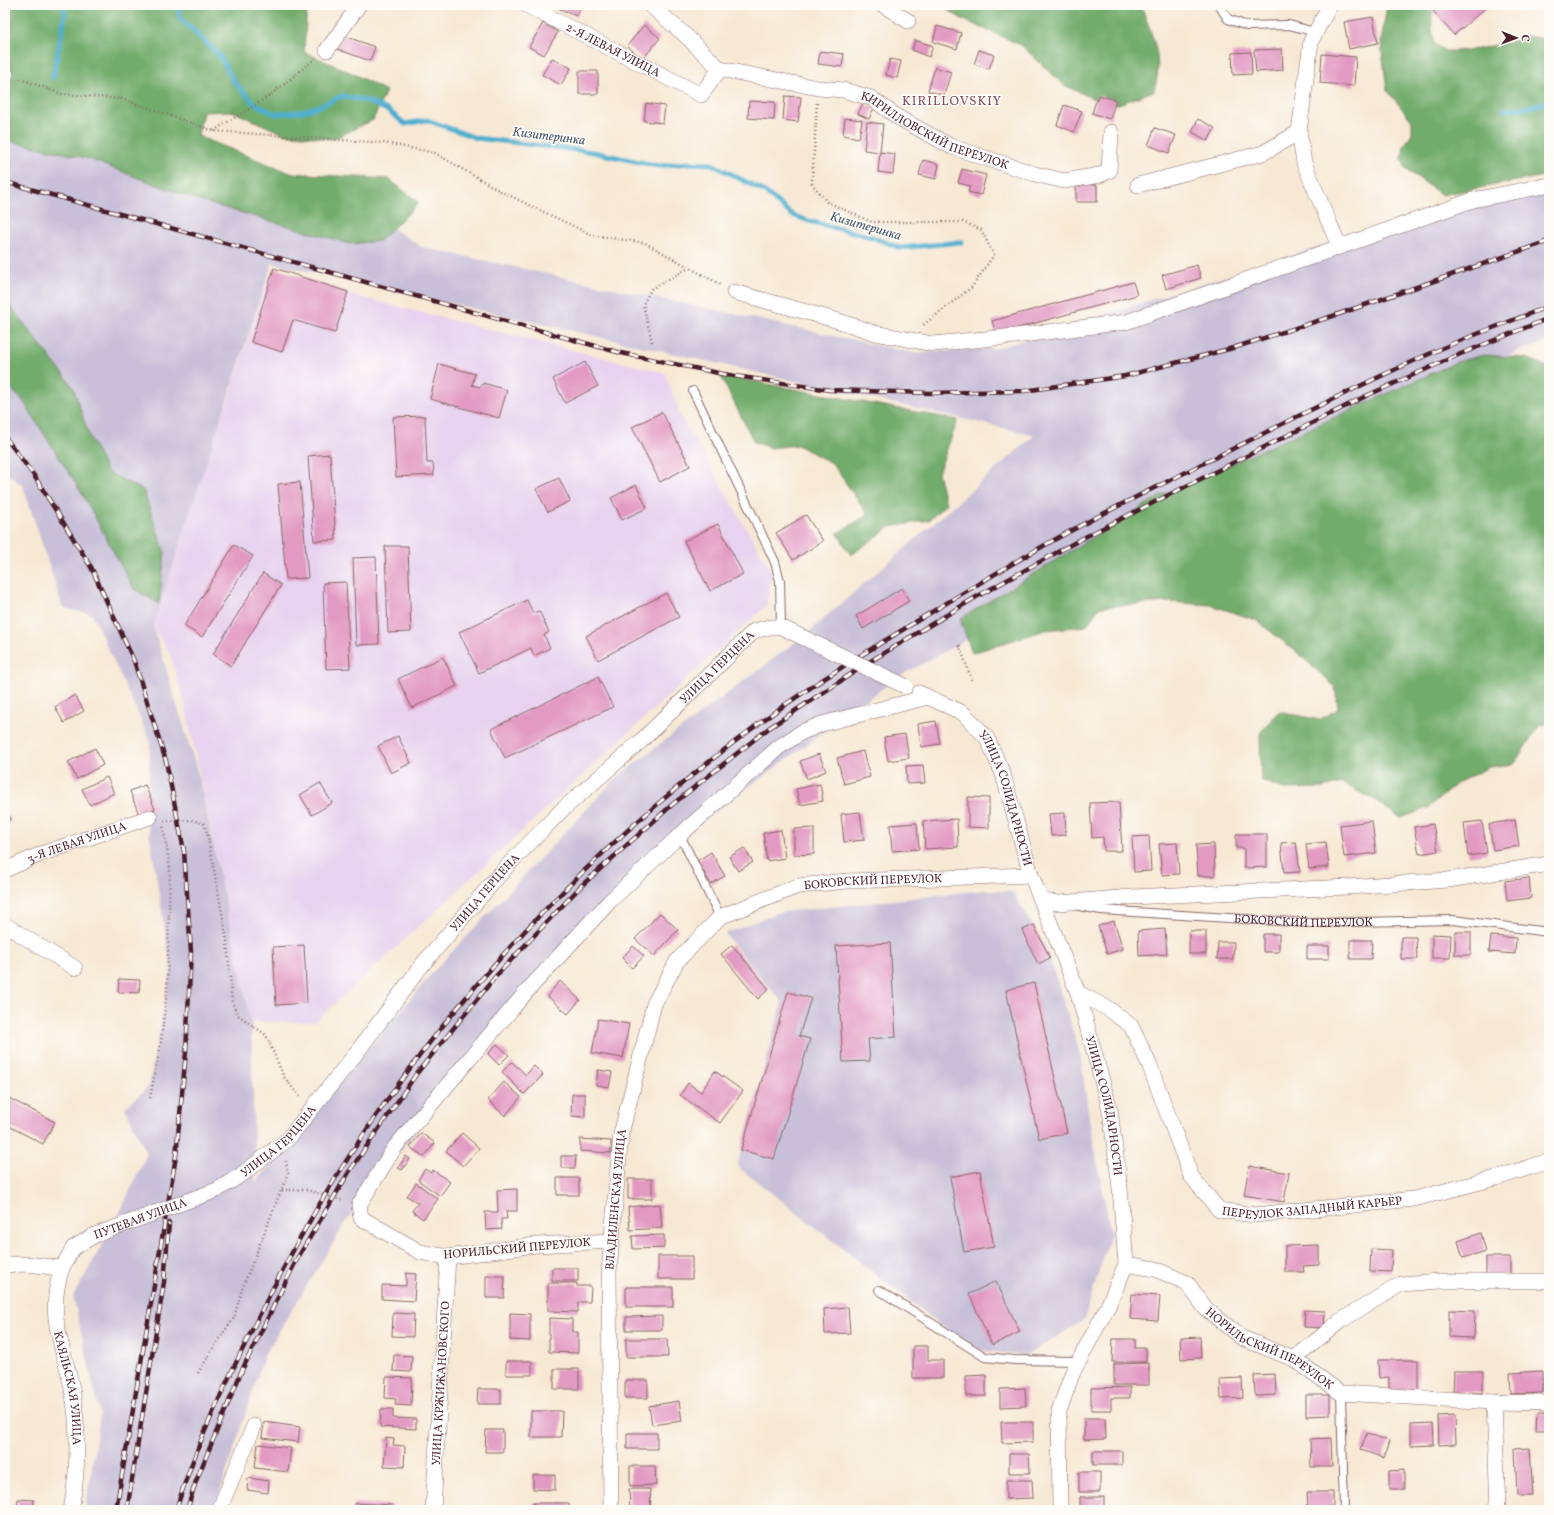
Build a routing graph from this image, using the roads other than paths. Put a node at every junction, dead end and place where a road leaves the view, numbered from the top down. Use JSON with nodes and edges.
{"nodes":[{"id":1,"x":360,"y":5,"type":"edge"},
{"id":2,"x":526,"y":5,"type":"edge"},
{"id":3,"x":650,"y":5,"type":"edge"},
{"id":4,"x":883,"y":5,"type":"edge"},
{"id":5,"x":1219,"y":5,"type":"edge"},
{"id":6,"x":1330,"y":5,"type":"edge"},
{"id":7,"x":908,"y":21,"type":"dead end"},
{"id":8,"x":1316,"y":32,"type":"junction"},
{"id":9,"x":327,"y":50,"type":"road end"},
{"id":10,"x":720,"y":69,"type":"junction"},
{"id":11,"x":1111,"y":132,"type":"dead end"},
{"id":12,"x":1299,"y":132,"type":"junction"},
{"id":13,"x":1138,"y":185,"type":"dead end"},
{"id":14,"x":1549,"y":185,"type":"edge"},
{"id":15,"x":1339,"y":246,"type":"junction"},
{"id":16,"x":734,"y":292,"type":"road end"},
{"id":17,"x":693,"y":391,"type":"dead end"},
{"id":18,"x":781,"y":627,"type":"junction"},
{"id":19,"x":928,"y":697,"type":"junction"},
{"id":20,"x":150,"y":817,"type":"dead end"},
{"id":21,"x":680,"y":835,"type":"junction"},
{"id":22,"x":1549,"y":864,"type":"edge"},
{"id":23,"x":5,"y":870,"type":"edge"},
{"id":24,"x":1031,"y":875,"type":"junction"},
{"id":25,"x":1042,"y":901,"type":"junction"},
{"id":26,"x":1059,"y":903,"type":"junction"},
{"id":27,"x":720,"y":917,"type":"junction"},
{"id":28,"x":5,"y":925,"type":"edge"},
{"id":29,"x":1549,"y":932,"type":"edge"},
{"id":30,"x":75,"y":968,"type":"dead end"},
{"id":31,"x":1078,"y":993,"type":"junction"},
{"id":32,"x":1549,"y":1161,"type":"edge"},
{"id":33,"x":217,"y":1190,"type":"joint"},
{"id":34,"x":611,"y":1241,"type":"junction"},
{"id":35,"x":448,"y":1257,"type":"junction"},
{"id":36,"x":1126,"y":1264,"type":"junction"},
{"id":37,"x":5,"y":1265,"type":"edge"},
{"id":38,"x":62,"y":1268,"type":"junction"},
{"id":39,"x":1549,"y":1281,"type":"edge"},
{"id":40,"x":879,"y":1290,"type":"dead end"},
{"id":41,"x":1294,"y":1359,"type":"junction"},
{"id":42,"x":1079,"y":1361,"type":"junction"},
{"id":43,"x":1341,"y":1393,"type":"junction"},
{"id":44,"x":1494,"y":1402,"type":"junction"},
{"id":45,"x":1549,"y":1403,"type":"edge"},
{"id":46,"x":254,"y":1426,"type":"dead end"},
{"id":47,"x":71,"y":1510,"type":"edge"},
{"id":48,"x":219,"y":1510,"type":"edge"},
{"id":49,"x":433,"y":1510,"type":"edge"},
{"id":50,"x":611,"y":1510,"type":"edge"},
{"id":51,"x":1060,"y":1510,"type":"edge"},
{"id":52,"x":1344,"y":1510,"type":"edge"},
{"id":53,"x":1498,"y":1510,"type":"edge"}],
"edges":[{"from":1,"to":9,"type":"street"},
{"from":2,"to":10,"type":"street","name":"2-Я ЛЕВАЯ УЛИЦА"},
{"from":3,"to":10,"type":"street"},
{"from":4,"to":7,"type":"street"},
{"from":5,"to":8,"type":"lane"},
{"from":6,"to":8,"type":"street"},
{"from":8,"to":12,"type":"street"},
{"from":10,"to":11,"type":"street","name":"КИРИЛЛОВСКИЙ ПЕРЕУЛОК"},
{"from":12,"to":13,"type":"street"},
{"from":12,"to":15,"type":"street"},
{"from":14,"to":15,"type":"street"},
{"from":15,"to":16,"type":"street"},
{"from":17,"to":18,"type":"lane"},
{"from":18,"to":19,"type":"street","bridge":true},
{"from":18,"to":33,"type":"street","name":"УЛИЦА ГЕРЦЕНА"},
{"from":19,"to":21,"type":"street"},
{"from":19,"to":24,"type":"street","name":"УЛИЦА СОЛИДАРНОСТИ"},
{"from":20,"to":23,"type":"street","name":"3-Я ЛЕВАЯ УЛИЦА"},
{"from":21,"to":27,"type":"lane"},
{"from":21,"to":35,"type":"street","name":"НОРИЛЬСКИЙ ПЕРЕУЛОК"},
{"from":22,"to":26,"type":"street","name":"БОКОВСКИЙ ПЕРЕУЛОК"},
{"from":24,"to":25,"type":"street","name":"УЛИЦА СОЛИДАРНОСТИ"},
{"from":24,"to":27,"type":"street","name":"БОКОВСКИЙ ПЕРЕУЛОК"},
{"from":25,"to":26,"type":"street","name":"БОКОВСКИЙ ПЕРЕУЛОК"},
{"from":25,"to":31,"type":"street","name":"УЛИЦА СОЛИДАРНОСТИ"},
{"from":26,"to":29,"type":"lane","name":"БОКОВСКИЙ ПЕРЕУЛОК"},
{"from":27,"to":34,"type":"street","name":"ВЛАДИЛЕНСКАЯ УЛИЦА"},
{"from":28,"to":30,"type":"street"},
{"from":31,"to":32,"type":"street","name":"ПЕРЕУЛОК ЗАПАДНЫЙ КАРЬЕР"},
{"from":31,"to":36,"type":"street","name":"УЛИЦА СОЛИДАРНОСТИ"},
{"from":33,"to":38,"type":"street","name":"ПУТЕВАЯ УЛИЦА","bridge":true},
{"from":34,"to":35,"type":"street","name":"НОРИЛЬСКИЙ ПЕРЕУЛОК"},
{"from":34,"to":50,"type":"street","name":"ВЛАДИЛЕНСКАЯ УЛИЦА"},
{"from":35,"to":49,"type":"street","name":"УЛИЦА КРЖИЖАНОВСКОГО"},
{"from":36,"to":41,"type":"street","name":"НОРИЛЬСКИЙ ПЕРЕУЛОК"},
{"from":36,"to":42,"type":"street","name":"УЛИЦА СОЛИДАРНОСТИ"},
{"from":37,"to":38,"type":"street"},
{"from":38,"to":47,"type":"street","name":"КАЯЛЬСКАЯ УЛИЦА"},
{"from":39,"to":41,"type":"street"},
{"from":40,"to":42,"type":"lane"},
{"from":41,"to":43,"type":"street","name":"НОРИЛЬСКИЙ ПЕРЕУЛОК"},
{"from":42,"to":51,"type":"street","name":"УЛИЦА СОЛИДАРНОСТИ"},
{"from":43,"to":44,"type":"street","name":"НОРИЛЬСКИЙ ПЕРЕУЛОК"},
{"from":43,"to":52,"type":"lane"},
{"from":44,"to":45,"type":"street","name":"НОРИЛЬСКИЙ ПЕРЕУЛОК"},
{"from":44,"to":53,"type":"street"},
{"from":46,"to":48,"type":"street"}]}
